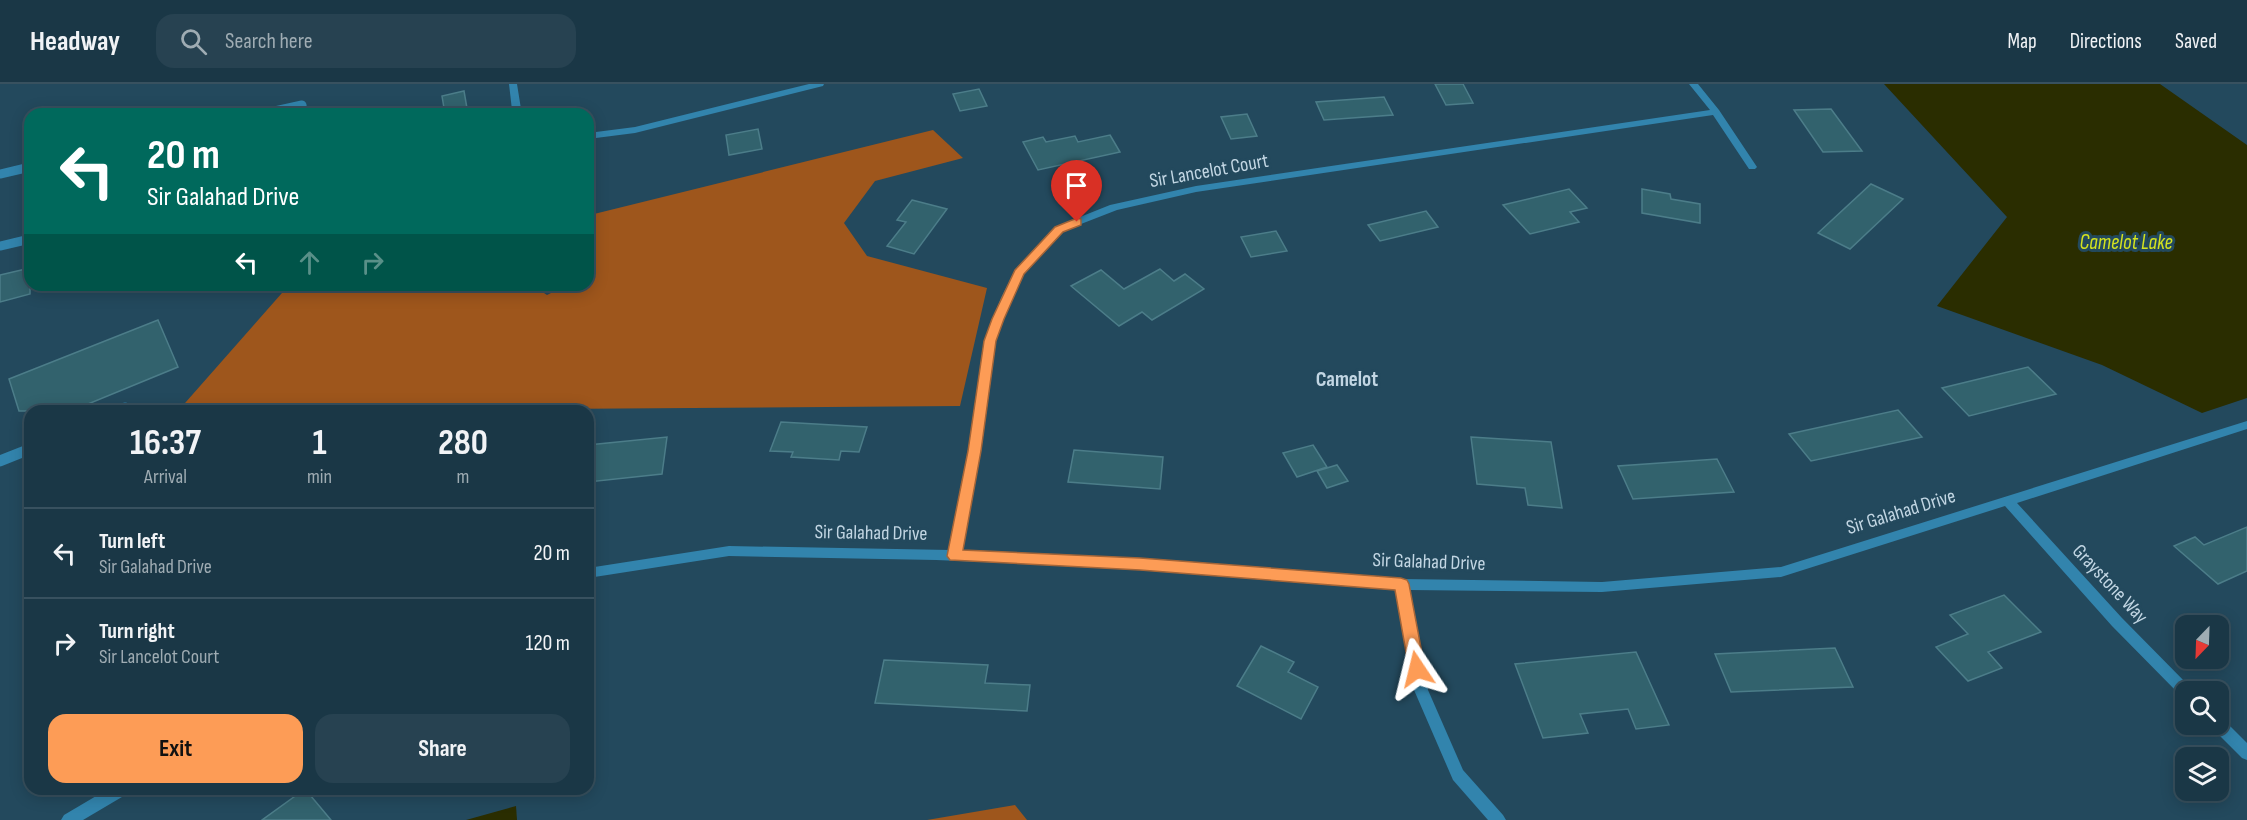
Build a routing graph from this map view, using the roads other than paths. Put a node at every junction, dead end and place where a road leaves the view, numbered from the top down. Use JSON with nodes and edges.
{"nodes":[{"id":1,"x":513,"y":84,"type":"edge"},
{"id":2,"x":819,"y":84,"type":"edge"},
{"id":3,"x":1694,"y":84,"type":"edge"},
{"id":4,"x":288,"y":108,"type":"edge"},
{"id":5,"x":302,"y":108,"type":"edge"},
{"id":6,"x":517,"y":108,"type":"edge"},
{"id":7,"x":1716,"y":112,"type":"junction"},
{"id":8,"x":594,"y":135,"type":"edge"},
{"id":9,"x":24,"y":166,"type":"edge"},
{"id":10,"x":1752,"y":167,"type":"dead end"},
{"id":11,"x":0,"y":172,"type":"edge"},
{"id":12,"x":24,"y":240,"type":"edge"},
{"id":13,"x":0,"y":246,"type":"edge"},
{"id":14,"x":2247,"y":425,"type":"edge"},
{"id":15,"x":24,"y":451,"type":"edge"},
{"id":16,"x":0,"y":461,"type":"edge"},
{"id":17,"x":2007,"y":500,"type":"junction"},
{"id":18,"x":955,"y":556,"type":"junction"},
{"id":19,"x":594,"y":572,"type":"edge"},
{"id":20,"x":1401,"y":584,"type":"junction"},
{"id":21,"x":2175,"y":681,"type":"edge"},
{"id":22,"x":2229,"y":735,"type":"edge"},
{"id":23,"x":2247,"y":753,"type":"edge"},
{"id":24,"x":112,"y":795,"type":"edge"},
{"id":25,"x":69,"y":820,"type":"edge"},
{"id":26,"x":1498,"y":820,"type":"edge"}],
"edges":[{"from":1,"to":6,"type":"street"},
{"from":2,"to":8,"type":"street"},
{"from":3,"to":7,"type":"street"},
{"from":4,"to":5,"type":"lane"},
{"from":7,"to":10,"type":"street"},
{"from":7,"to":18,"type":"street","name":"Sir Lancelot Court"},
{"from":9,"to":11,"type":"lane"},
{"from":12,"to":13,"type":"lane"},
{"from":14,"to":17,"type":"street","name":"Sir Galahad Drive"},
{"from":15,"to":16,"type":"lane"},
{"from":17,"to":20,"type":"street","name":"Sir Galahad Drive"},
{"from":17,"to":21,"type":"street","name":"Graystone Way"},
{"from":18,"to":19,"type":"street","name":"Sir Galahad Drive"},
{"from":18,"to":20,"type":"street","name":"Sir Galahad Drive"},
{"from":20,"to":26,"type":"street"},
{"from":22,"to":23,"type":"street"},
{"from":24,"to":25,"type":"street"}]}
